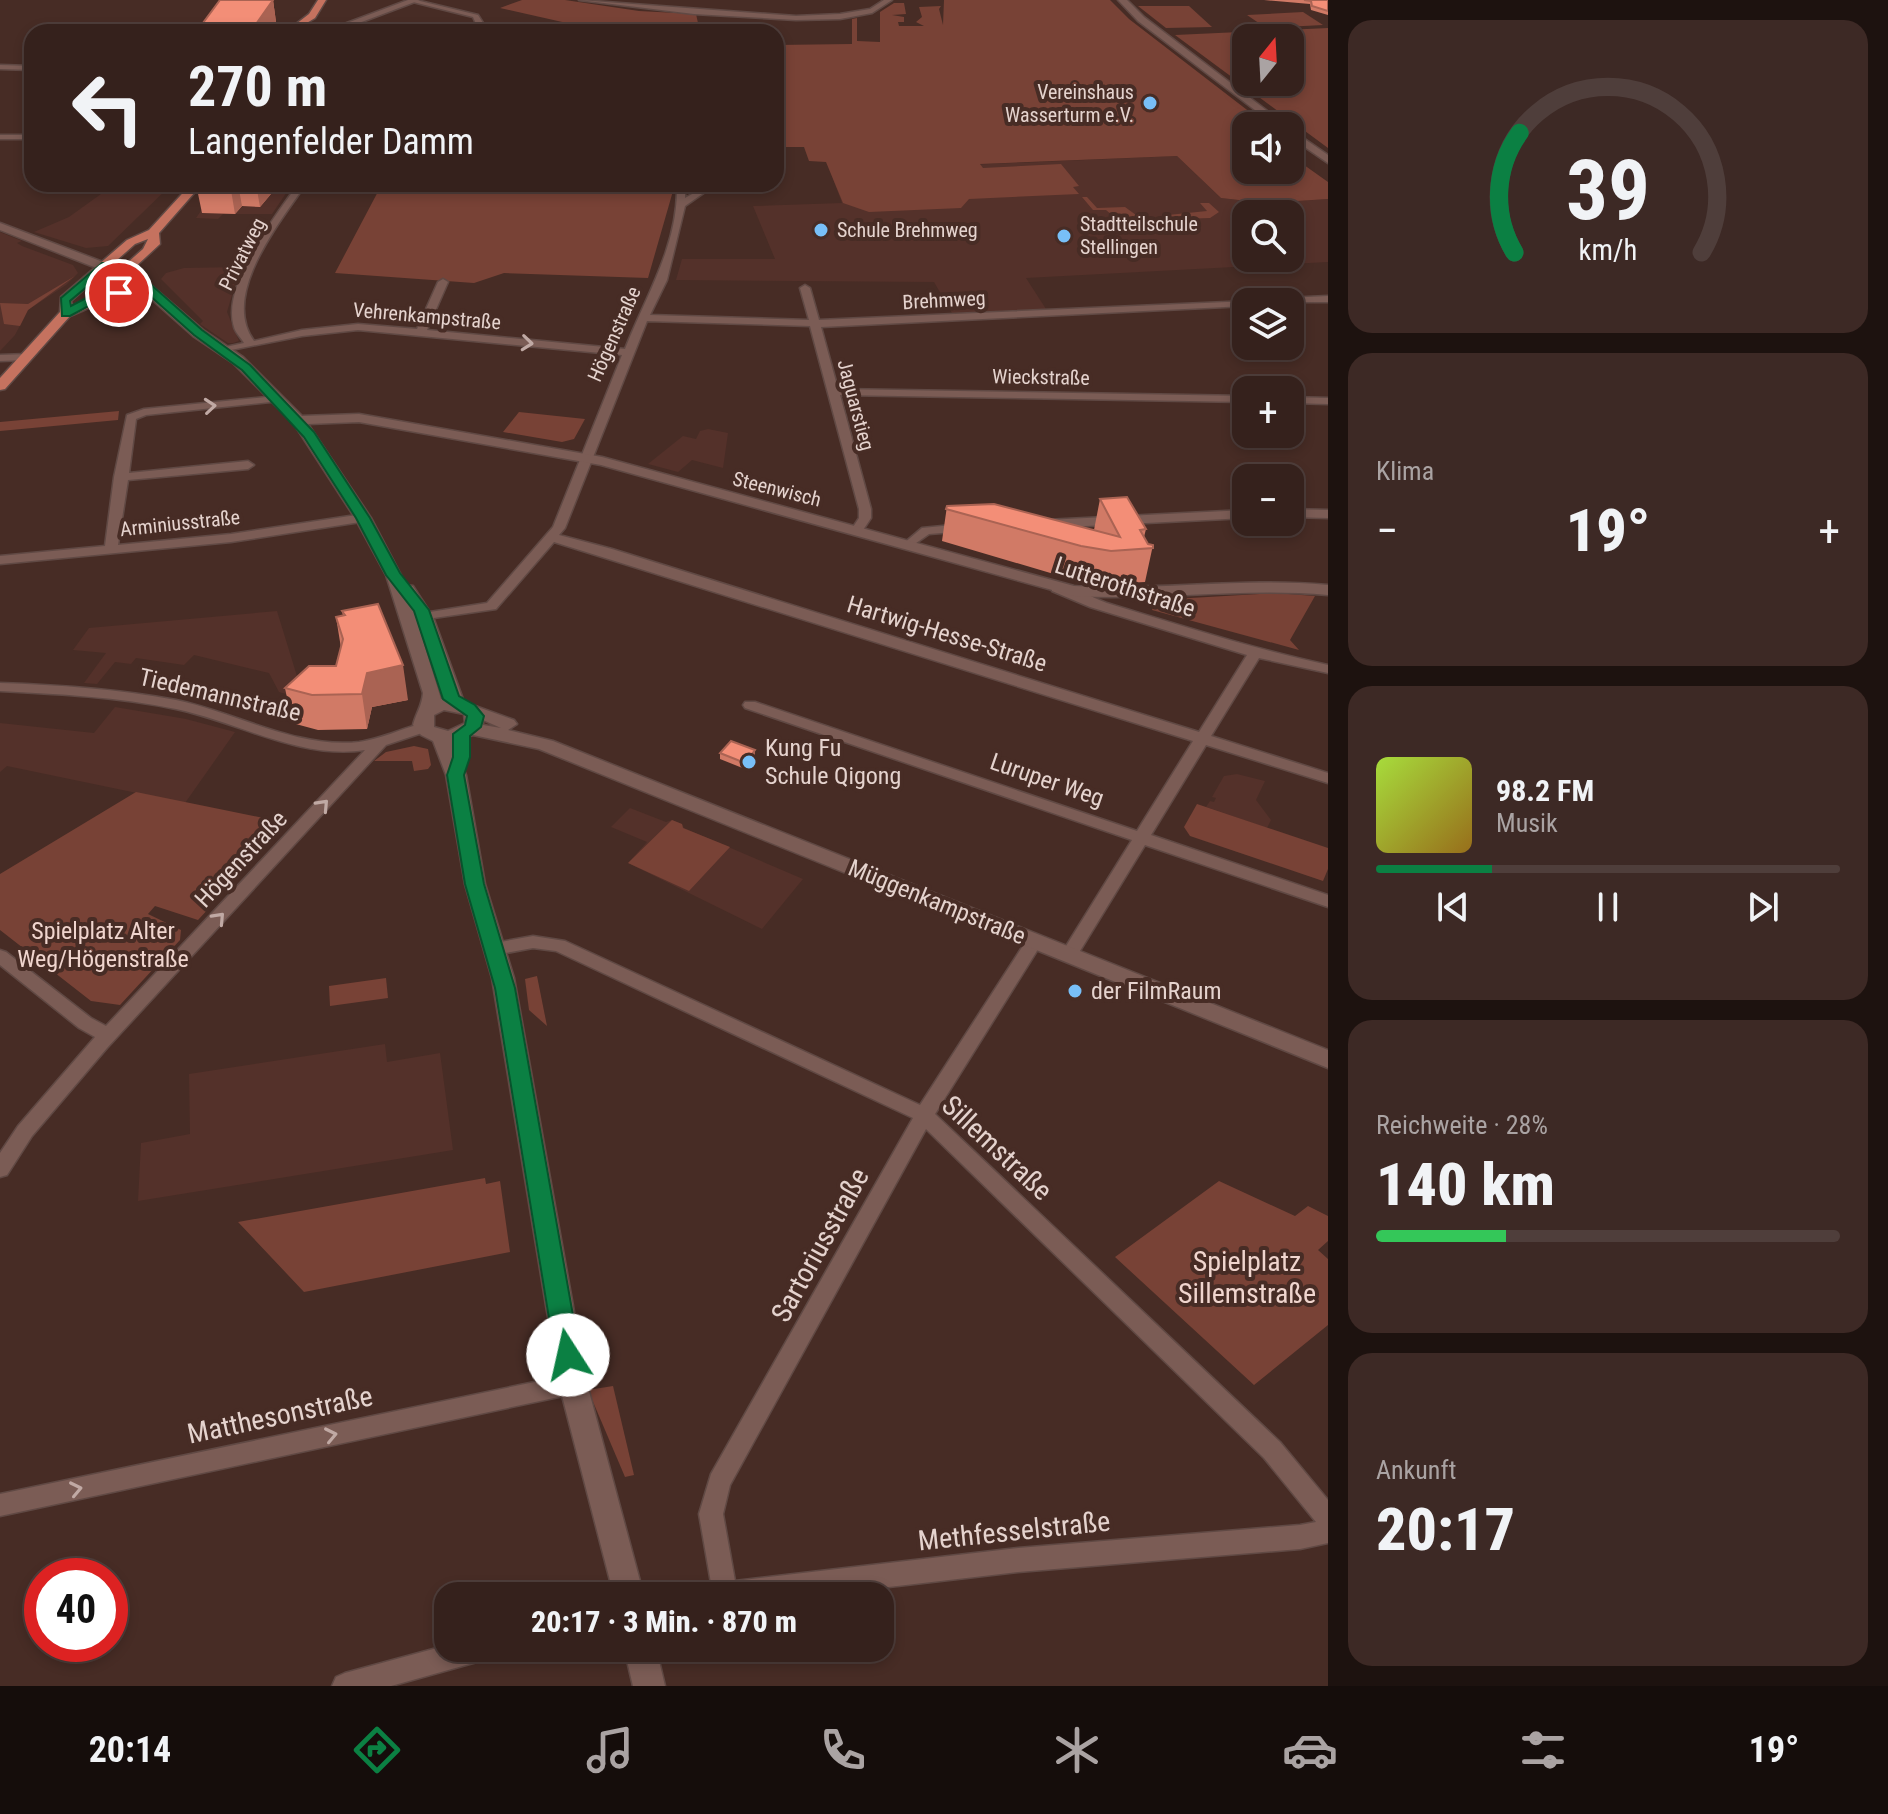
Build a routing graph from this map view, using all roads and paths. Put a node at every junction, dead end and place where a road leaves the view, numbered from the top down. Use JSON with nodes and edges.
{"nodes":[{"id":1,"x":322,"y":0,"type":"edge"},
{"id":2,"x":582,"y":0,"type":"edge"},
{"id":3,"x":889,"y":0,"type":"edge"},
{"id":4,"x":1122,"y":0,"type":"edge"},
{"id":5,"x":414,"y":1,"type":"edge"},
{"id":6,"x":312,"y":24,"type":"edge"},
{"id":7,"x":349,"y":24,"type":"edge"},
{"id":8,"x":480,"y":24,"type":"edge"},
{"id":9,"x":0,"y":67,"type":"edge"},
{"id":10,"x":24,"y":68,"type":"edge"},
{"id":11,"x":1264,"y":112,"type":"edge"},
{"id":12,"x":0,"y":137,"type":"edge"},
{"id":13,"x":24,"y":137,"type":"edge"},
{"id":14,"x":1304,"y":142,"type":"edge"},
{"id":15,"x":1328,"y":160,"type":"edge"},
{"id":16,"x":190,"y":192,"type":"edge"},
{"id":17,"x":297,"y":192,"type":"edge"},
{"id":18,"x":681,"y":205,"type":"dead end"},
{"id":19,"x":0,"y":226,"type":"edge"},
{"id":20,"x":153,"y":232,"type":"junction"},
{"id":21,"x":106,"y":265,"type":"junction"},
{"id":22,"x":124,"y":272,"type":"junction"},
{"id":23,"x":443,"y":282,"type":"dead end"},
{"id":24,"x":805,"y":288,"type":"dead end"},
{"id":25,"x":154,"y":293,"type":"junction"},
{"id":26,"x":94,"y":298,"type":"junction"},
{"id":27,"x":1328,"y":299,"type":"edge"},
{"id":28,"x":1304,"y":300,"type":"edge"},
{"id":29,"x":1232,"y":304,"type":"edge"},
{"id":30,"x":66,"y":313,"type":"junction"},
{"id":31,"x":643,"y":318,"type":"junction"},
{"id":32,"x":817,"y":324,"type":"junction"},
{"id":33,"x":421,"y":333,"type":"junction"},
{"id":34,"x":250,"y":343,"type":"junction"},
{"id":35,"x":225,"y":350,"type":"junction"},
{"id":36,"x":628,"y":352,"type":"junction"},
{"id":37,"x":28,"y":357,"type":"junction"},
{"id":38,"x":0,"y":358,"type":"edge"},
{"id":39,"x":0,"y":386,"type":"edge"},
{"id":40,"x":834,"y":392,"type":"junction"},
{"id":41,"x":276,"y":399,"type":"junction"},
{"id":42,"x":1232,"y":399,"type":"edge"},
{"id":43,"x":1304,"y":400,"type":"edge"},
{"id":44,"x":1328,"y":401,"type":"edge"},
{"id":45,"x":299,"y":421,"type":"junction"},
{"id":46,"x":589,"y":458,"type":"junction"},
{"id":47,"x":248,"y":465,"type":"dead end"},
{"id":48,"x":120,"y":477,"type":"junction"},
{"id":49,"x":1304,"y":513,"type":"edge"},
{"id":50,"x":1328,"y":514,"type":"edge"},
{"id":51,"x":1232,"y":515,"type":"edge"},
{"id":52,"x":363,"y":518,"type":"junction"},
{"id":53,"x":1036,"y":524,"type":"edge"},
{"id":54,"x":974,"y":528,"type":"edge"},
{"id":55,"x":857,"y":530,"type":"junction"},
{"id":56,"x":551,"y":537,"type":"junction"},
{"id":57,"x":909,"y":544,"type":"junction"},
{"id":58,"x":111,"y":550,"type":"junction"},
{"id":59,"x":0,"y":560,"type":"edge"},
{"id":60,"x":1057,"y":588,"type":"junction"},
{"id":61,"x":1328,"y":590,"type":"edge"},
{"id":62,"x":417,"y":618,"type":"junction"},
{"id":63,"x":1255,"y":653,"type":"junction"},
{"id":64,"x":1328,"y":669,"type":"edge"},
{"id":65,"x":0,"y":687,"type":"edge"},
{"id":66,"x":750,"y":705,"type":"dead end"},
{"id":67,"x":431,"y":708,"type":"junction"},
{"id":68,"x":465,"y":720,"type":"junction"},
{"id":69,"x":423,"y":728,"type":"junction"},
{"id":70,"x":441,"y":737,"type":"junction"},
{"id":71,"x":1203,"y":739,"type":"junction"},
{"id":72,"x":381,"y":742,"type":"junction"},
{"id":73,"x":456,"y":775,"type":"junction"},
{"id":74,"x":1328,"y":778,"type":"edge"},
{"id":75,"x":1141,"y":837,"type":"junction"},
{"id":76,"x":1328,"y":901,"type":"edge"},
{"id":77,"x":1034,"y":942,"type":"junction"},
{"id":78,"x":495,"y":949,"type":"junction"},
{"id":79,"x":1069,"y":955,"type":"junction"},
{"id":80,"x":0,"y":956,"type":"edge"},
{"id":81,"x":108,"y":1036,"type":"junction"},
{"id":82,"x":1328,"y":1059,"type":"edge"},
{"id":83,"x":924,"y":1115,"type":"junction"},
{"id":84,"x":0,"y":1169,"type":"edge"},
{"id":85,"x":573,"y":1384,"type":"junction"},
{"id":86,"x":0,"y":1505,"type":"edge"},
{"id":87,"x":1328,"y":1518,"type":"edge"},
{"id":88,"x":1328,"y":1531,"type":"edge"},
{"id":89,"x":625,"y":1582,"type":"edge"},
{"id":90,"x":715,"y":1582,"type":"edge"},
{"id":91,"x":823,"y":1582,"type":"edge"},
{"id":92,"x":434,"y":1662,"type":"edge"},
{"id":93,"x":643,"y":1662,"type":"edge"},
{"id":94,"x":345,"y":1686,"type":"edge"},
{"id":95,"x":649,"y":1686,"type":"edge"}],
"edges":[{"from":1,"to":6,"type":"main road"},
{"from":2,"to":3,"type":"street"},
{"from":4,"to":11,"type":"street"},
{"from":5,"to":7,"type":"street"},
{"from":5,"to":8,"type":"street"},
{"from":9,"to":10,"type":"street"},
{"from":12,"to":13,"type":"street"},
{"from":14,"to":15,"type":"street"},
{"from":16,"to":20,"type":"main road"},
{"from":17,"to":34,"type":"street","name":"Privatweg"},
{"from":18,"to":31,"type":"street","name":"Högenstraße"},
{"from":19,"to":21,"type":"street"},
{"from":20,"to":21,"type":"main road"},
{"from":20,"to":22,"type":"main road"},
{"from":21,"to":22,"type":"street"},
{"from":21,"to":30,"type":"main road"},
{"from":22,"to":25,"type":"street"},
{"from":22,"to":26,"type":"main road"},
{"from":23,"to":33,"type":"street"},
{"from":24,"to":32,"type":"street","name":"Jaguarstieg"},
{"from":25,"to":26,"type":"street"},
{"from":25,"to":35,"type":"street"},
{"from":26,"to":30,"type":"main road"},
{"from":27,"to":28,"type":"street"},
{"from":29,"to":32,"type":"street","name":"Brehmweg"},
{"from":30,"to":37,"type":"main road"},
{"from":31,"to":32,"type":"street","name":"Brehmweg"},
{"from":31,"to":36,"type":"street","name":"Högenstraße"},
{"from":32,"to":40,"type":"street","name":"Jaguarstieg"},
{"from":33,"to":34,"type":"street","name":"Vehrenkampstraße"},
{"from":33,"to":36,"type":"street","name":"Vehrenkampstraße","one_way":true},
{"from":34,"to":35,"type":"street","name":"Vehrenkampstraße"},
{"from":35,"to":41,"type":"street"},
{"from":36,"to":46,"type":"street","name":"Högenstraße"},
{"from":37,"to":38,"type":"street"},
{"from":37,"to":39,"type":"main road"},
{"from":40,"to":42,"type":"street","name":"Wieckstraße"},
{"from":40,"to":55,"type":"street","name":"Jaguarstieg"},
{"from":41,"to":45,"type":"street"},
{"from":48,"to":41,"type":"street","one_way":true},
{"from":43,"to":44,"type":"street"},
{"from":45,"to":46,"type":"street","name":"Steenwisch"},
{"from":45,"to":52,"type":"street"},
{"from":46,"to":55,"type":"street","name":"Steenwisch"},
{"from":46,"to":56,"type":"street","name":"Högenstraße"},
{"from":47,"to":48,"type":"street"},
{"from":48,"to":58,"type":"street"},
{"from":49,"to":50,"type":"street"},
{"from":51,"to":53,"type":"street"},
{"from":52,"to":58,"type":"street","name":"Arminiusstraße"},
{"from":52,"to":62,"type":"street"},
{"from":54,"to":57,"type":"street"},
{"from":55,"to":57,"type":"street","name":"Steenwisch"},
{"from":56,"to":62,"type":"street","name":"Högenstraße"},
{"from":56,"to":71,"type":"street","name":"Hartwig-Hesse-Straße"},
{"from":57,"to":60,"type":"street","name":"Lutterothstraße"},
{"from":58,"to":59,"type":"street","name":"Arminiusstraße"},
{"from":60,"to":61,"type":"street"},
{"from":60,"to":63,"type":"street","name":"Lutterothstraße"},
{"from":62,"to":67,"type":"street"},
{"from":62,"to":68,"type":"street"},
{"from":63,"to":64,"type":"street","name":"Lutterothstraße"},
{"from":63,"to":71,"type":"street"},
{"from":65,"to":72,"type":"street","name":"Tiedemannstraße"},
{"from":66,"to":75,"type":"street","name":"Luruper Weg"},
{"from":67,"to":68,"type":"street"},
{"from":67,"to":69,"type":"street"},
{"from":68,"to":70,"type":"street"},
{"from":68,"to":73,"type":"street"},
{"from":68,"to":77,"type":"street","name":"Müggenkampstraße"},
{"from":69,"to":70,"type":"street"},
{"from":69,"to":72,"type":"street","name":"Högenstraße"},
{"from":70,"to":73,"type":"street"},
{"from":71,"to":74,"type":"street","name":"Hartwig-Hesse-Straße"},
{"from":71,"to":75,"type":"street"},
{"from":81,"to":72,"type":"street","name":"Högenstraße","one_way":true},
{"from":73,"to":78,"type":"street"},
{"from":75,"to":76,"type":"street","name":"Luruper Weg"},
{"from":75,"to":79,"type":"street"},
{"from":77,"to":79,"type":"street","name":"Müggenkampstraße"},
{"from":77,"to":83,"type":"street","name":"Sartoriusstraße"},
{"from":78,"to":83,"type":"street","name":"Sillemstraße"},
{"from":78,"to":85,"type":"street"},
{"from":79,"to":82,"type":"street","name":"Müggenkampstraße"},
{"from":80,"to":81,"type":"street"},
{"from":81,"to":84,"type":"street","name":"Högenstraße"},
{"from":83,"to":87,"type":"street","name":"Sillemstraße"},
{"from":83,"to":90,"type":"street","name":"Sartoriusstraße"},
{"from":86,"to":85,"type":"street","name":"Matthesonstraße","one_way":true},
{"from":85,"to":89,"type":"street"},
{"from":88,"to":91,"type":"street","name":"Methfesselstraße"},
{"from":92,"to":94,"type":"street"},
{"from":93,"to":95,"type":"street"}]}
